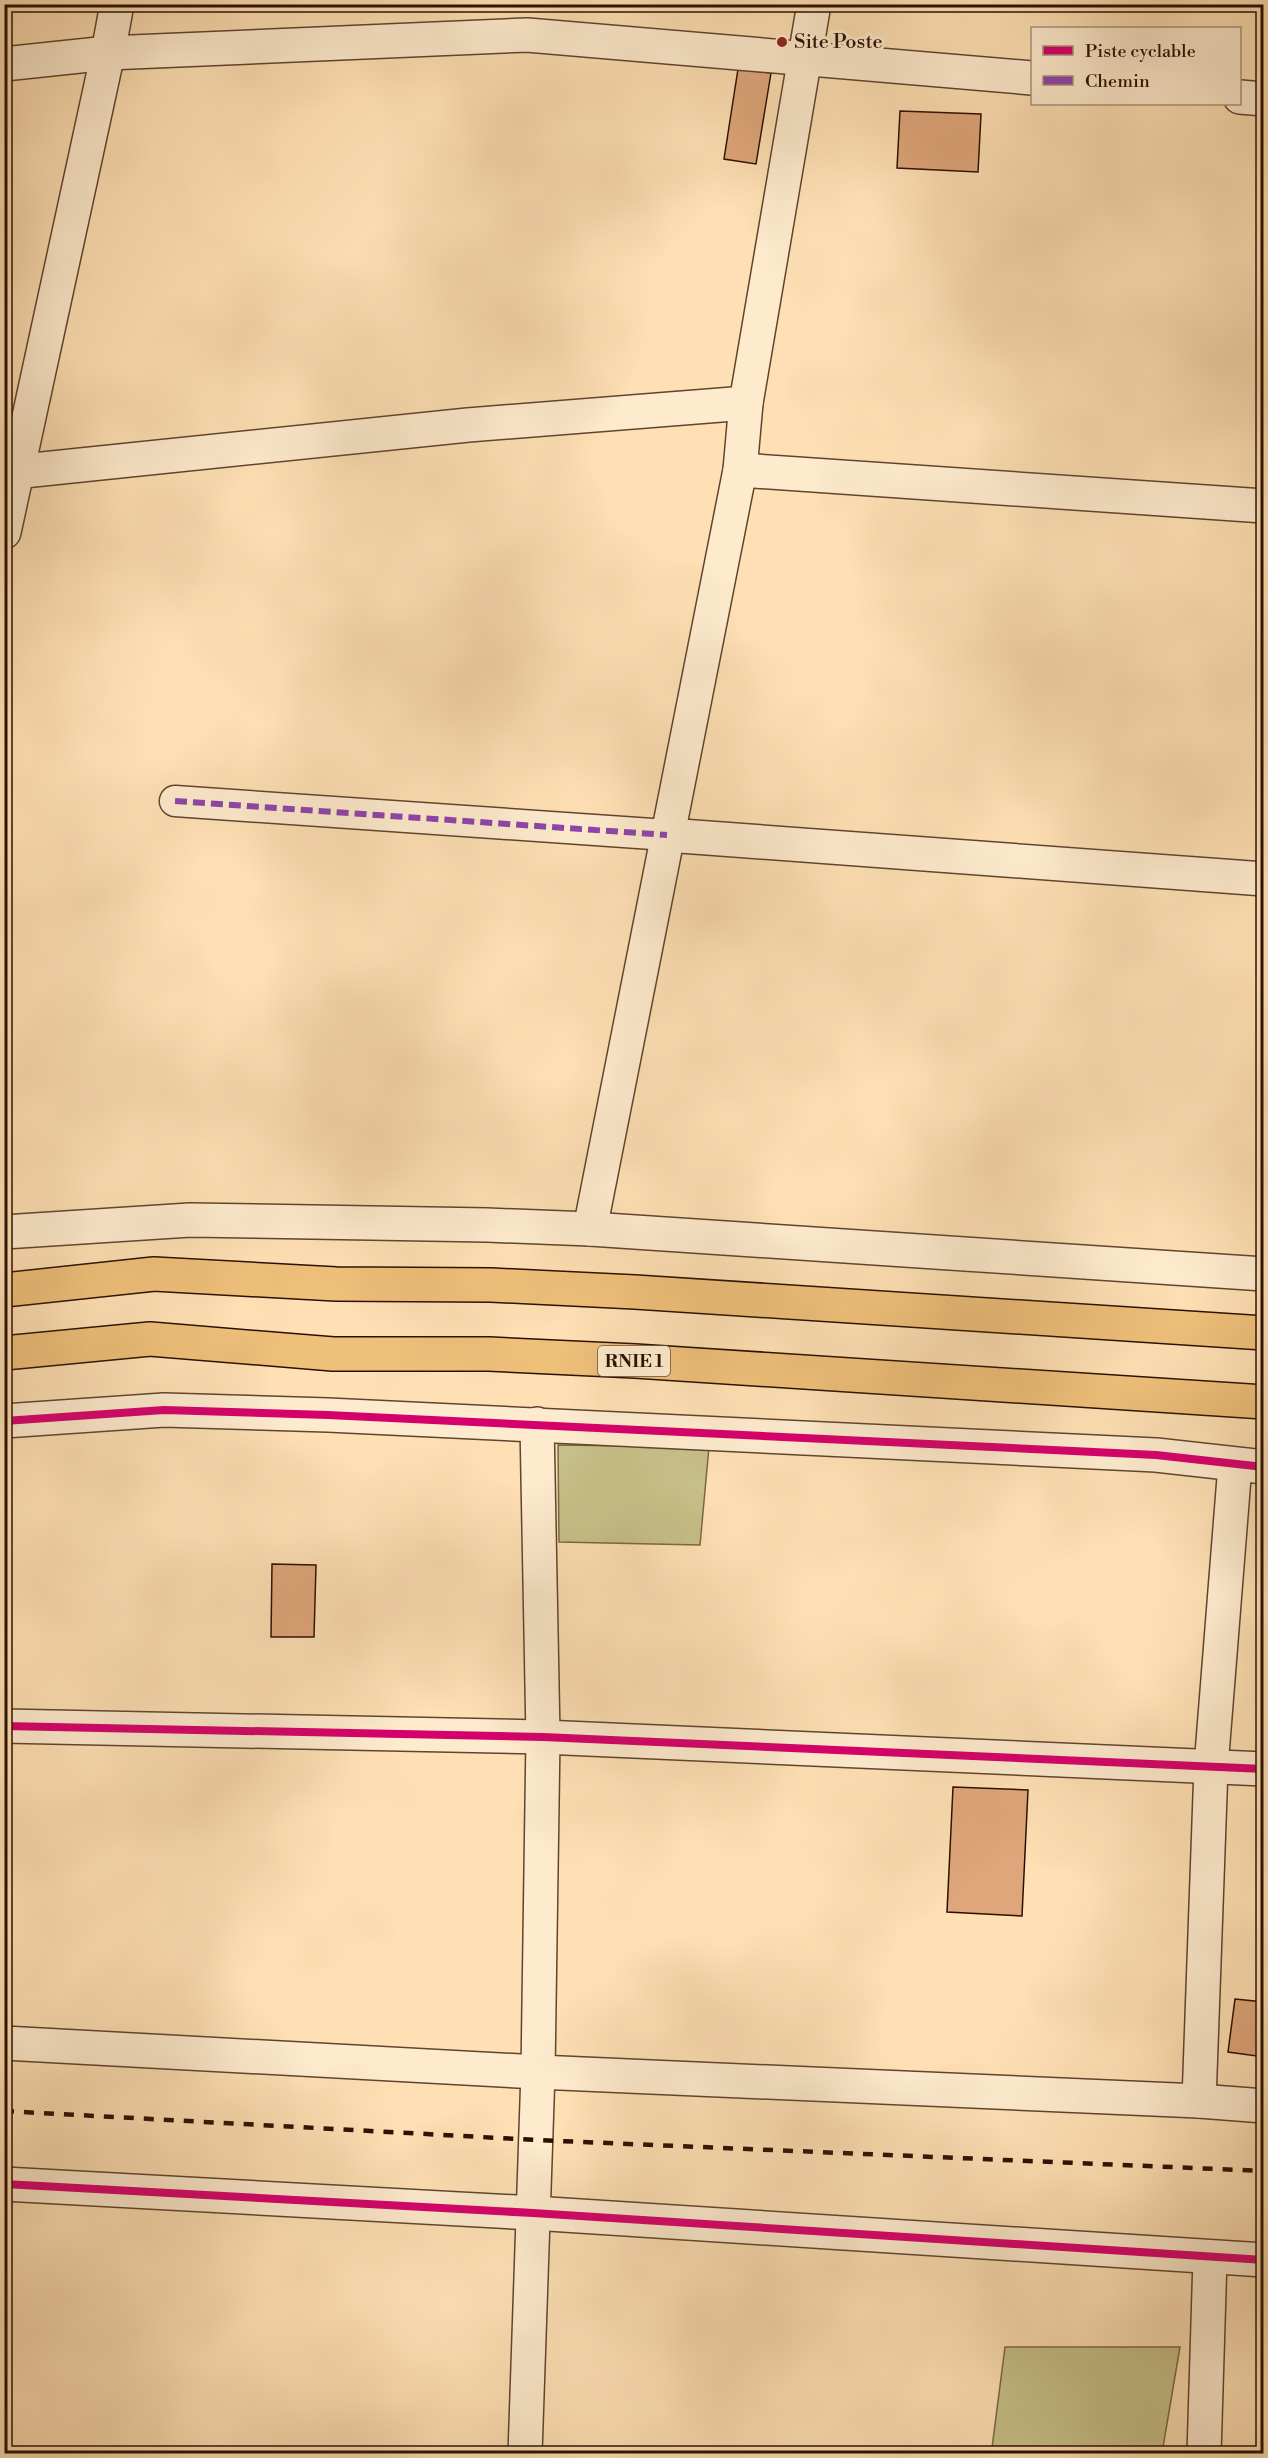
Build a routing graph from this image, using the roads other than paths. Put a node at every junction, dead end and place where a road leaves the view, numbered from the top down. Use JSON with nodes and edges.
{"nodes":[{"id":1,"x":117,"y":4,"type":"edge"},
{"id":2,"x":814,"y":4,"type":"edge"},
{"id":3,"x":108,"y":53,"type":"junction"},
{"id":4,"x":804,"y":57,"type":"junction"},
{"id":5,"x":4,"y":64,"type":"edge"},
{"id":6,"x":1031,"y":78,"type":"edge"},
{"id":7,"x":1241,"y":97,"type":"edge"},
{"id":8,"x":1263,"y":99,"type":"edge"},
{"id":9,"x":746,"y":403,"type":"junction"},
{"id":10,"x":740,"y":470,"type":"junction"},
{"id":11,"x":11,"y":472,"type":"edge"},
{"id":12,"x":1263,"y":506,"type":"edge"},
{"id":13,"x":4,"y":532,"type":"edge"},
{"id":14,"x":175,"y":801,"type":"dead end"},
{"id":15,"x":667,"y":835,"type":"junction"},
{"id":16,"x":1263,"y":879,"type":"edge"},
{"id":17,"x":590,"y":1229,"type":"junction"},
{"id":18,"x":4,"y":1232,"type":"edge"},
{"id":19,"x":1263,"y":1274,"type":"edge"},
{"id":20,"x":4,"y":1290,"type":"edge"},
{"id":21,"x":1263,"y":1333,"type":"edge"},
{"id":22,"x":4,"y":1353,"type":"edge"},
{"id":23,"x":1263,"y":1402,"type":"edge"},
{"id":24,"x":4,"y":1421,"type":"edge"},
{"id":25,"x":537,"y":1424,"type":"junction"},
{"id":26,"x":1249,"y":1466,"type":"edge"},
{"id":27,"x":4,"y":1726,"type":"edge"},
{"id":28,"x":543,"y":1737,"type":"junction"},
{"id":29,"x":1211,"y":1767,"type":"junction"},
{"id":30,"x":1263,"y":1769,"type":"edge"},
{"id":31,"x":4,"y":2043,"type":"edge"},
{"id":32,"x":538,"y":2072,"type":"junction"},
{"id":33,"x":1199,"y":2101,"type":"junction"},
{"id":34,"x":1263,"y":2106,"type":"edge"},
{"id":35,"x":4,"y":2184,"type":"edge"},
{"id":36,"x":533,"y":2213,"type":"junction"},
{"id":37,"x":1210,"y":2258,"type":"junction"},
{"id":38,"x":1263,"y":2260,"type":"edge"},
{"id":39,"x":525,"y":2454,"type":"edge"},
{"id":40,"x":1204,"y":2454,"type":"edge"}],
"edges":[{"from":1,"to":3,"type":"street"},
{"from":2,"to":4,"type":"street"},
{"from":3,"to":4,"type":"street"},
{"from":3,"to":5,"type":"street"},
{"from":3,"to":11,"type":"street"},
{"from":4,"to":6,"type":"street"},
{"from":4,"to":9,"type":"street"},
{"from":7,"to":8,"type":"street"},
{"from":9,"to":10,"type":"street"},
{"from":9,"to":11,"type":"street"},
{"from":10,"to":12,"type":"street"},
{"from":10,"to":15,"type":"street"},
{"from":11,"to":13,"type":"street"},
{"from":14,"to":15,"type":"street"},
{"from":15,"to":16,"type":"street"},
{"from":15,"to":17,"type":"street"},
{"from":17,"to":18,"type":"street"},
{"from":17,"to":19,"type":"street"},
{"from":20,"to":21,"type":"highway"},
{"from":22,"to":23,"type":"highway","number":"RNIE 1"},
{"from":24,"to":25,"type":"street"},
{"from":25,"to":26,"type":"street"},
{"from":25,"to":28,"type":"street"},
{"from":26,"to":29,"type":"street"},
{"from":27,"to":28,"type":"street"},
{"from":28,"to":29,"type":"street"},
{"from":28,"to":32,"type":"street"},
{"from":29,"to":30,"type":"street"},
{"from":29,"to":33,"type":"street"},
{"from":31,"to":32,"type":"street"},
{"from":32,"to":33,"type":"street"},
{"from":32,"to":36,"type":"street"},
{"from":33,"to":34,"type":"street"},
{"from":35,"to":36,"type":"street"},
{"from":36,"to":37,"type":"street"},
{"from":36,"to":39,"type":"street"},
{"from":37,"to":38,"type":"street"},
{"from":37,"to":40,"type":"street"}]}
